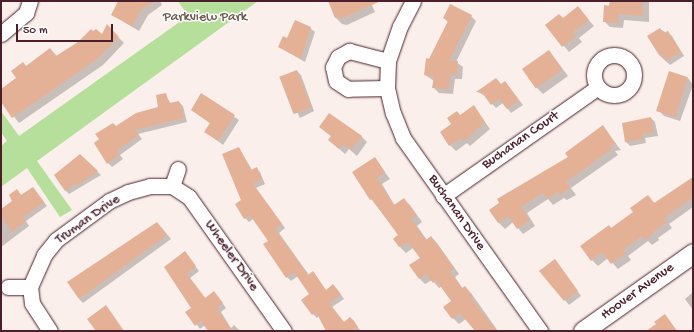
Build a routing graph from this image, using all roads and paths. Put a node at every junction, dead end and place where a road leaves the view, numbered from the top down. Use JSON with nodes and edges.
{"nodes":[{"id":1,"x":30,"y":1,"type":"edge"},
{"id":2,"x":413,"y":1,"type":"edge"},
{"id":3,"x":1,"y":34,"type":"edge"},
{"id":4,"x":388,"y":61,"type":"junction"},
{"id":5,"x":598,"y":87,"type":"dead end"},
{"id":6,"x":387,"y":88,"type":"junction"},
{"id":7,"x":178,"y":169,"type":"dead end"},
{"id":8,"x":172,"y":186,"type":"junction"},
{"id":9,"x":443,"y":196,"type":"junction"},
{"id":10,"x":693,"y":252,"type":"edge"},
{"id":11,"x":8,"y":287,"type":"dead end"},
{"id":12,"x":30,"y":287,"type":"junction"},
{"id":13,"x":50,"y":331,"type":"edge"},
{"id":14,"x":284,"y":331,"type":"edge"},
{"id":15,"x":540,"y":331,"type":"edge"},
{"id":16,"x":583,"y":331,"type":"edge"}],
"edges":[{"from":1,"to":3,"type":"street"},
{"from":2,"to":4,"type":"street","name":"Buchanan Drive"},
{"from":4,"to":6,"type":"street","name":"Buchanan Drive"},
{"from":4,"to":6,"type":"street"},
{"from":5,"to":9,"type":"street","name":"Buchanan Court"},
{"from":6,"to":9,"type":"street","name":"Buchanan Drive"},
{"from":7,"to":8,"type":"street"},
{"from":8,"to":12,"type":"street","name":"Truman Drive"},
{"from":8,"to":14,"type":"street","name":"Wheeler Drive"},
{"from":9,"to":15,"type":"street","name":"Buchanan Drive"},
{"from":10,"to":16,"type":"street","name":"Hoover Avenue"},
{"from":11,"to":12,"type":"street"},
{"from":12,"to":13,"type":"street"}]}
